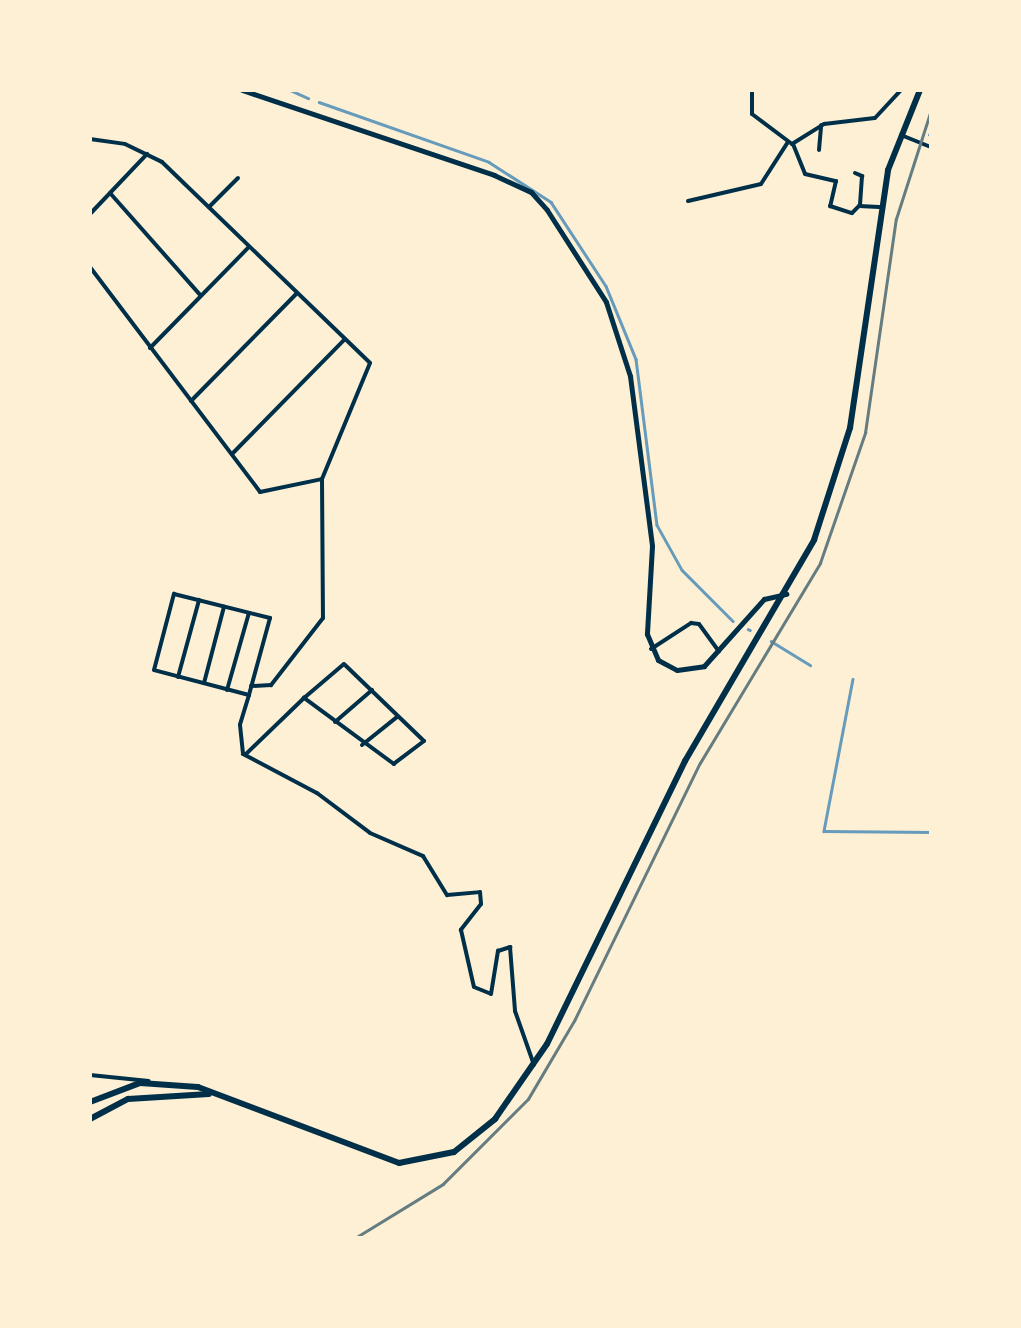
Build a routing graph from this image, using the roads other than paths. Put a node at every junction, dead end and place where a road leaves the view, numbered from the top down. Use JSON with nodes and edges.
{"nodes":[{"id":1,"x":242,"y":90,"type":"edge"},
{"id":2,"x":752,"y":90,"type":"edge"},
{"id":3,"x":901,"y":90,"type":"edge"},
{"id":4,"x":920,"y":90,"type":"edge"},
{"id":5,"x":820,"y":126,"type":"junction"},
{"id":6,"x":901,"y":135,"type":"junction"},
{"id":7,"x":90,"y":139,"type":"edge"},
{"id":8,"x":791,"y":143,"type":"junction"},
{"id":9,"x":931,"y":147,"type":"edge"},
{"id":10,"x":819,"y":150,"type":"dead end"},
{"id":11,"x":147,"y":154,"type":"junction"},
{"id":12,"x":855,"y":173,"type":"dead end"},
{"id":13,"x":238,"y":178,"type":"dead end"},
{"id":14,"x":110,"y":193,"type":"junction"},
{"id":15,"x":688,"y":202,"type":"dead end"},
{"id":16,"x":860,"y":206,"type":"junction"},
{"id":17,"x":880,"y":207,"type":"junction"},
{"id":18,"x":209,"y":208,"type":"junction"},
{"id":19,"x":90,"y":214,"type":"edge"},
{"id":20,"x":250,"y":246,"type":"junction"},
{"id":21,"x":90,"y":268,"type":"edge"},
{"id":22,"x":297,"y":293,"type":"junction"},
{"id":23,"x":201,"y":296,"type":"junction"},
{"id":24,"x":345,"y":339,"type":"junction"},
{"id":25,"x":150,"y":348,"type":"junction"},
{"id":26,"x":191,"y":401,"type":"junction"},
{"id":27,"x":232,"y":454,"type":"junction"},
{"id":28,"x":322,"y":479,"type":"junction"},
{"id":29,"x":786,"y":594,"type":"junction"},
{"id":30,"x":199,"y":600,"type":"junction"},
{"id":31,"x":224,"y":607,"type":"junction"},
{"id":32,"x":249,"y":613,"type":"junction"},
{"id":33,"x":651,"y":649,"type":"junction"},
{"id":34,"x":719,"y":652,"type":"junction"},
{"id":35,"x":178,"y":677,"type":"junction"},
{"id":36,"x":204,"y":683,"type":"junction"},
{"id":37,"x":251,"y":686,"type":"junction"},
{"id":38,"x":228,"y":690,"type":"junction"},
{"id":39,"x":372,"y":690,"type":"junction"},
{"id":40,"x":249,"y":695,"type":"junction"},
{"id":41,"x":304,"y":698,"type":"junction"},
{"id":42,"x":398,"y":716,"type":"junction"},
{"id":43,"x":335,"y":722,"type":"junction"},
{"id":44,"x":362,"y":745,"type":"junction"},
{"id":45,"x":244,"y":755,"type":"junction"},
{"id":46,"x":534,"y":1066,"type":"junction"},
{"id":47,"x":90,"y":1075,"type":"edge"},
{"id":48,"x":152,"y":1082,"type":"junction"},
{"id":49,"x":220,"y":1095,"type":"junction"},
{"id":50,"x":90,"y":1103,"type":"edge"},
{"id":51,"x":93,"y":1116,"type":"edge"}],
"edges":[{"from":1,"to":33,"type":"street"},
{"from":2,"to":8,"type":"street"},
{"from":3,"to":5,"type":"street"},
{"from":4,"to":6,"type":"highway"},
{"from":5,"to":8,"type":"street"},
{"from":5,"to":10,"type":"street"},
{"from":6,"to":9,"type":"street"},
{"from":6,"to":17,"type":"highway"},
{"from":7,"to":11,"type":"street"},
{"from":8,"to":15,"type":"street"},
{"from":8,"to":16,"type":"street"},
{"from":11,"to":14,"type":"street"},
{"from":11,"to":18,"type":"street"},
{"from":12,"to":16,"type":"street"},
{"from":13,"to":18,"type":"street"},
{"from":14,"to":19,"type":"street"},
{"from":14,"to":23,"type":"street"},
{"from":16,"to":17,"type":"street"},
{"from":17,"to":29,"type":"highway"},
{"from":18,"to":20,"type":"street"},
{"from":20,"to":22,"type":"street"},
{"from":20,"to":23,"type":"street"},
{"from":21,"to":25,"type":"street"},
{"from":22,"to":24,"type":"street"},
{"from":22,"to":26,"type":"street"},
{"from":23,"to":25,"type":"street"},
{"from":24,"to":27,"type":"street"},
{"from":24,"to":28,"type":"street"},
{"from":25,"to":26,"type":"street"},
{"from":26,"to":27,"type":"street"},
{"from":27,"to":28,"type":"street"},
{"from":28,"to":37,"type":"street"},
{"from":29,"to":34,"type":"street"},
{"from":29,"to":46,"type":"highway"},
{"from":30,"to":31,"type":"street"},
{"from":30,"to":35,"type":"street"},
{"from":30,"to":35,"type":"street"},
{"from":31,"to":32,"type":"street"},
{"from":31,"to":36,"type":"street"},
{"from":32,"to":37,"type":"street"},
{"from":32,"to":38,"type":"street"},
{"from":33,"to":34,"type":"street"},
{"from":33,"to":34,"type":"street"},
{"from":35,"to":36,"type":"street"},
{"from":36,"to":38,"type":"street"},
{"from":37,"to":40,"type":"street"},
{"from":38,"to":40,"type":"street"},
{"from":39,"to":41,"type":"street"},
{"from":39,"to":42,"type":"street"},
{"from":39,"to":43,"type":"street"},
{"from":40,"to":45,"type":"street"},
{"from":41,"to":43,"type":"street"},
{"from":41,"to":45,"type":"street"},
{"from":42,"to":44,"type":"street"},
{"from":42,"to":44,"type":"street"},
{"from":43,"to":44,"type":"street"},
{"from":45,"to":46,"type":"street"},
{"from":46,"to":49,"type":"highway"},
{"from":47,"to":48,"type":"street"},
{"from":48,"to":49,"type":"highway"},
{"from":48,"to":50,"type":"highway"},
{"from":49,"to":51,"type":"highway"},
{"from":50,"to":51,"type":"street"}]}
